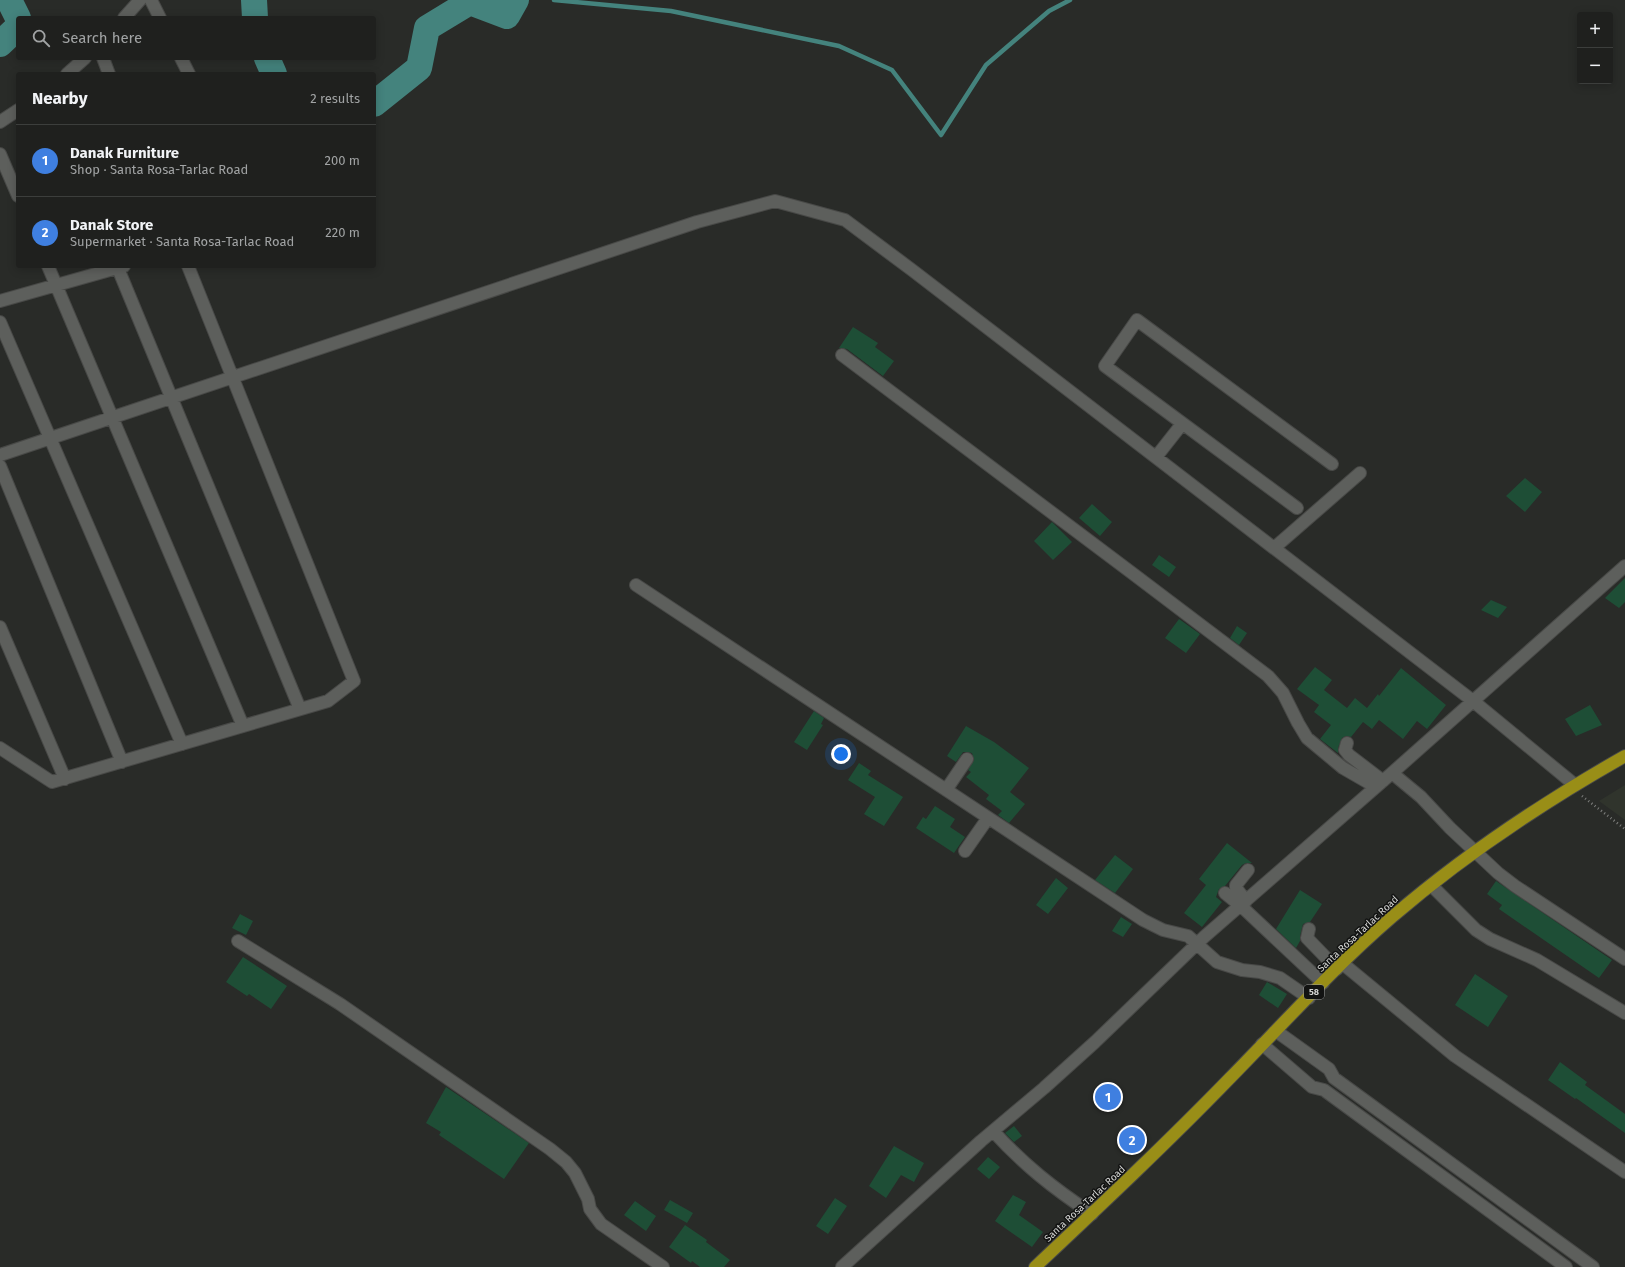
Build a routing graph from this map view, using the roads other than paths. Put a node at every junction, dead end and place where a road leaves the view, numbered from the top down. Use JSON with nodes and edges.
{"nodes":[{"id":1,"x":140,"y":0,"type":"edge"},
{"id":2,"x":151,"y":0,"type":"edge"},
{"id":3,"x":126,"y":16,"type":"edge"},
{"id":4,"x":159,"y":16,"type":"edge"},
{"id":5,"x":83,"y":60,"type":"edge"},
{"id":6,"x":104,"y":60,"type":"edge"},
{"id":7,"x":182,"y":60,"type":"edge"},
{"id":8,"x":69,"y":72,"type":"edge"},
{"id":9,"x":108,"y":72,"type":"edge"},
{"id":10,"x":188,"y":72,"type":"edge"},
{"id":11,"x":16,"y":111,"type":"edge"},
{"id":12,"x":0,"y":122,"type":"edge"},
{"id":13,"x":0,"y":154,"type":"edge"},
{"id":14,"x":16,"y":191,"type":"edge"},
{"id":15,"x":49,"y":268,"type":"edge"},
{"id":16,"x":117,"y":268,"type":"edge"},
{"id":17,"x":120,"y":268,"type":"edge"},
{"id":18,"x":189,"y":268,"type":"edge"},
{"id":19,"x":56,"y":286,"type":"junction"},
{"id":20,"x":0,"y":301,"type":"edge"},
{"id":21,"x":0,"y":322,"type":"edge"},
{"id":22,"x":842,"y":355,"type":"dead end"},
{"id":23,"x":234,"y":377,"type":"junction"},
{"id":24,"x":171,"y":398,"type":"junction"},
{"id":25,"x":112,"y":417,"type":"junction"},
{"id":26,"x":1182,"y":424,"type":"junction"},
{"id":27,"x":50,"y":438,"type":"junction"},
{"id":28,"x":0,"y":455,"type":"edge"},
{"id":29,"x":1156,"y":457,"type":"junction"},
{"id":30,"x":1332,"y":464,"type":"dead end"},
{"id":31,"x":0,"y":466,"type":"edge"},
{"id":32,"x":1360,"y":473,"type":"dead end"},
{"id":33,"x":1296,"y":508,"type":"dead end"},
{"id":34,"x":1274,"y":548,"type":"junction"},
{"id":35,"x":1625,"y":566,"type":"edge"},
{"id":36,"x":636,"y":585,"type":"dead end"},
{"id":37,"x":0,"y":627,"type":"edge"},
{"id":38,"x":1473,"y":701,"type":"junction"},
{"id":39,"x":300,"y":709,"type":"junction"},
{"id":40,"x":243,"y":726,"type":"junction"},
{"id":41,"x":1347,"y":743,"type":"dead end"},
{"id":42,"x":182,"y":744,"type":"junction"},
{"id":43,"x":0,"y":748,"type":"edge"},
{"id":44,"x":1625,"y":756,"type":"edge"},
{"id":45,"x":967,"y":759,"type":"dead end"},
{"id":46,"x":122,"y":762,"type":"junction"},
{"id":47,"x":65,"y":779,"type":"junction"},
{"id":48,"x":1384,"y":781,"type":"junction"},
{"id":49,"x":1573,"y":786,"type":"junction"},
{"id":50,"x":946,"y":790,"type":"junction"},
{"id":51,"x":988,"y":818,"type":"junction"},
{"id":52,"x":965,"y":851,"type":"dead end"},
{"id":53,"x":1475,"y":852,"type":"junction"},
{"id":54,"x":1248,"y":870,"type":"dead end"},
{"id":55,"x":1431,"y":885,"type":"junction"},
{"id":56,"x":1225,"y":893,"type":"dead end"},
{"id":57,"x":1244,"y":903,"type":"junction"},
{"id":58,"x":1309,"y":929,"type":"dead end"},
{"id":59,"x":238,"y":941,"type":"dead end"},
{"id":60,"x":1197,"y":944,"type":"junction"},
{"id":61,"x":1625,"y":959,"type":"edge"},
{"id":62,"x":1339,"y":966,"type":"junction"},
{"id":63,"x":1322,"y":983,"type":"junction"},
{"id":64,"x":1309,"y":998,"type":"junction"},
{"id":65,"x":1625,"y":1013,"type":"edge"},
{"id":66,"x":1276,"y":1030,"type":"junction"},
{"id":67,"x":1262,"y":1044,"type":"junction"},
{"id":68,"x":993,"y":1131,"type":"junction"},
{"id":69,"x":1625,"y":1172,"type":"edge"},
{"id":70,"x":1092,"y":1214,"type":"junction"},
{"id":71,"x":664,"y":1267,"type":"edge"},
{"id":72,"x":842,"y":1267,"type":"edge"},
{"id":73,"x":1035,"y":1267,"type":"edge"},
{"id":74,"x":1566,"y":1267,"type":"edge"},
{"id":75,"x":1592,"y":1267,"type":"edge"}],
"edges":[{"from":1,"to":3,"type":"street"},
{"from":2,"to":4,"type":"street"},
{"from":5,"to":8,"type":"street"},
{"from":6,"to":9,"type":"street"},
{"from":7,"to":10,"type":"street"},
{"from":11,"to":12,"type":"street"},
{"from":13,"to":14,"type":"street"},
{"from":15,"to":19,"type":"street"},
{"from":16,"to":19,"type":"street"},
{"from":17,"to":24,"type":"street"},
{"from":18,"to":23,"type":"street"},
{"from":19,"to":20,"type":"street"},
{"from":19,"to":25,"type":"street"},
{"from":21,"to":27,"type":"street"},
{"from":22,"to":48,"type":"street"},
{"from":23,"to":24,"type":"street"},
{"from":23,"to":29,"type":"street"},
{"from":23,"to":39,"type":"street"},
{"from":24,"to":25,"type":"street"},
{"from":24,"to":39,"type":"street"},
{"from":25,"to":27,"type":"street"},
{"from":25,"to":40,"type":"street"},
{"from":26,"to":29,"type":"street"},
{"from":26,"to":30,"type":"street"},
{"from":26,"to":33,"type":"street"},
{"from":27,"to":28,"type":"street"},
{"from":27,"to":42,"type":"street"},
{"from":29,"to":34,"type":"street"},
{"from":31,"to":46,"type":"street"},
{"from":32,"to":34,"type":"street"},
{"from":34,"to":38,"type":"street"},
{"from":35,"to":38,"type":"street"},
{"from":36,"to":50,"type":"street"},
{"from":37,"to":47,"type":"street"},
{"from":38,"to":48,"type":"street"},
{"from":38,"to":49,"type":"street"},
{"from":39,"to":40,"type":"street"},
{"from":40,"to":42,"type":"street"},
{"from":41,"to":48,"type":"street"},
{"from":42,"to":46,"type":"street"},
{"from":43,"to":47,"type":"street"},
{"from":44,"to":49,"type":"highway","name":"Santa Rosa-Tarlac Road","number":"58"},
{"from":45,"to":50,"type":"street"},
{"from":46,"to":47,"type":"street"},
{"from":48,"to":53,"type":"street"},
{"from":48,"to":57,"type":"street"},
{"from":49,"to":53,"type":"highway","name":"Santa Rosa-Tarlac Road","number":"58"},
{"from":50,"to":51,"type":"street"},
{"from":51,"to":52,"type":"street"},
{"from":51,"to":60,"type":"street"},
{"from":53,"to":55,"type":"highway","name":"Santa Rosa-Tarlac Road","number":"58"},
{"from":53,"to":61,"type":"street"},
{"from":54,"to":57,"type":"street"},
{"from":55,"to":62,"type":"highway","name":"Santa Rosa-Tarlac Road","number":"58"},
{"from":55,"to":65,"type":"street"},
{"from":56,"to":57,"type":"street"},
{"from":57,"to":60,"type":"street"},
{"from":57,"to":63,"type":"street"},
{"from":58,"to":62,"type":"street"},
{"from":59,"to":71,"type":"street"},
{"from":60,"to":64,"type":"street"},
{"from":60,"to":68,"type":"street"},
{"from":62,"to":63,"type":"highway","name":"Santa Rosa-Tarlac Road","number":"58"},
{"from":62,"to":69,"type":"street"},
{"from":63,"to":64,"type":"highway","name":"Santa Rosa-Tarlac Road","number":"58"},
{"from":64,"to":66,"type":"highway","name":"Santa Rosa-Tarlac Road","number":"58"},
{"from":66,"to":67,"type":"highway","name":"Santa Rosa-Tarlac Road","number":"58"},
{"from":66,"to":75,"type":"street"},
{"from":67,"to":70,"type":"highway","name":"Santa Rosa-Tarlac Road","number":"58"},
{"from":67,"to":74,"type":"street"},
{"from":68,"to":70,"type":"street"},
{"from":68,"to":72,"type":"street"},
{"from":70,"to":73,"type":"highway","name":"Santa Rosa-Tarlac Road","number":"58"}]}
